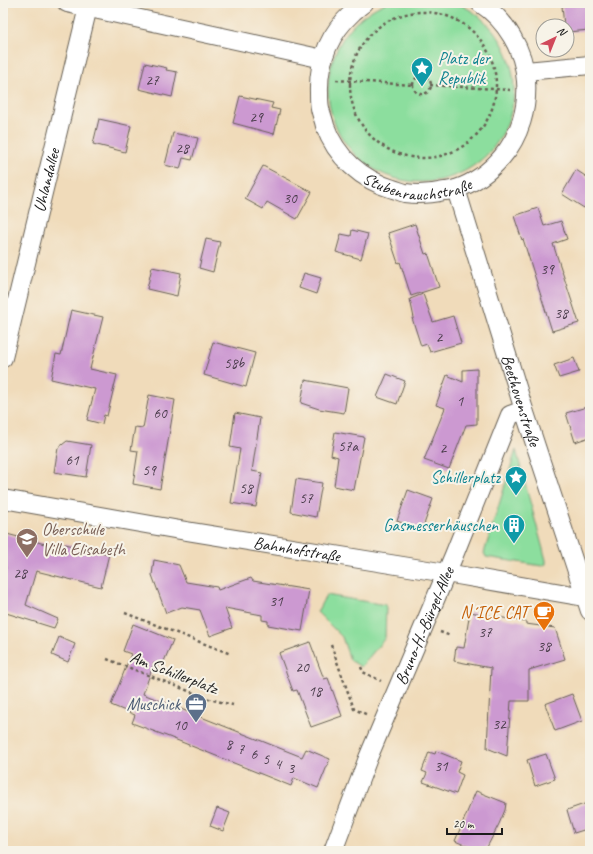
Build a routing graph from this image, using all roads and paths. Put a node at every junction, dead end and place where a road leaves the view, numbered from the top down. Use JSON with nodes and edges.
{"nodes":[{"id":1,"x":67,"y":3,"type":"edge"},
{"id":2,"x":364,"y":3,"type":"edge"},
{"id":3,"x":480,"y":3,"type":"edge"},
{"id":4,"x":88,"y":5,"type":"edge"},
{"id":5,"x":322,"y":59,"type":"junction"},
{"id":6,"x":590,"y":65,"type":"edge"},
{"id":7,"x":526,"y":72,"type":"junction"},
{"id":8,"x":318,"y":80,"type":"junction"},
{"id":9,"x":349,"y":80,"type":"junction"},
{"id":10,"x":413,"y":85,"type":"junction"},
{"id":11,"x":430,"y":85,"type":"junction"},
{"id":12,"x":496,"y":90,"type":"junction"},
{"id":13,"x":527,"y":91,"type":"junction"},
{"id":14,"x":456,"y":189,"type":"junction"},
{"id":15,"x":3,"y":358,"type":"edge"},
{"id":16,"x":524,"y":410,"type":"junction"},
{"id":17,"x":3,"y":499,"type":"edge"},
{"id":18,"x":446,"y":573,"type":"junction"},
{"id":19,"x":589,"y":602,"type":"edge"},
{"id":20,"x":125,"y":613,"type":"dead end"},
{"id":21,"x":331,"y":644,"type":"dead end"},
{"id":22,"x":231,"y":654,"type":"dead end"},
{"id":23,"x":107,"y":659,"type":"dead end"},
{"id":24,"x":361,"y":668,"type":"dead end"},
{"id":25,"x":397,"y":688,"type":"junction"},
{"id":26,"x":233,"y":705,"type":"dead end"},
{"id":27,"x":383,"y":722,"type":"junction"},
{"id":28,"x":333,"y":851,"type":"edge"}],
"edges":[{"from":1,"to":4,"type":"street"},
{"from":2,"to":5,"type":"street","name":"Stubenrauchstraße"},
{"from":3,"to":7,"type":"street","name":"Stubenrauchstraße"},
{"from":4,"to":5,"type":"street"},
{"from":4,"to":15,"type":"street","name":"Uhlandallee"},
{"from":5,"to":8,"type":"street","name":"Stubenrauchstraße"},
{"from":6,"to":7,"type":"street"},
{"from":7,"to":13,"type":"street","name":"Stubenrauchstraße"},
{"from":8,"to":9,"type":"path"},
{"from":8,"to":14,"type":"street","name":"Stubenrauchstraße"},
{"from":9,"to":10,"type":"path"},
{"from":9,"to":12,"type":"path"},
{"from":9,"to":12,"type":"path"},
{"from":10,"to":11,"type":"path"},
{"from":10,"to":11,"type":"path"},
{"from":11,"to":12,"type":"path"},
{"from":12,"to":13,"type":"path"},
{"from":13,"to":14,"type":"street","name":"Stubenrauchstraße"},
{"from":14,"to":16,"type":"street","name":"Beethovenstraße"},
{"from":16,"to":18,"type":"street","name":"Bruno-H.-Bürgel-Allee"},
{"from":16,"to":19,"type":"street","name":"Beethovenstraße"},
{"from":17,"to":18,"type":"street","name":"Bahnhofstraße"},
{"from":18,"to":19,"type":"street","name":"Bahnhofstraße"},
{"from":18,"to":25,"type":"street","name":"Bruno-H.-Bürgel-Allee"},
{"from":20,"to":22,"type":"path"},
{"from":21,"to":27,"type":"path"},
{"from":23,"to":26,"type":"path","name":"Am Schillerplatz"},
{"from":24,"to":25,"type":"path"},
{"from":25,"to":27,"type":"street","name":"Bruno-H.-Bürgel-Allee"},
{"from":27,"to":28,"type":"street","name":"Bruno-H.-Bürgel-Allee"}]}
